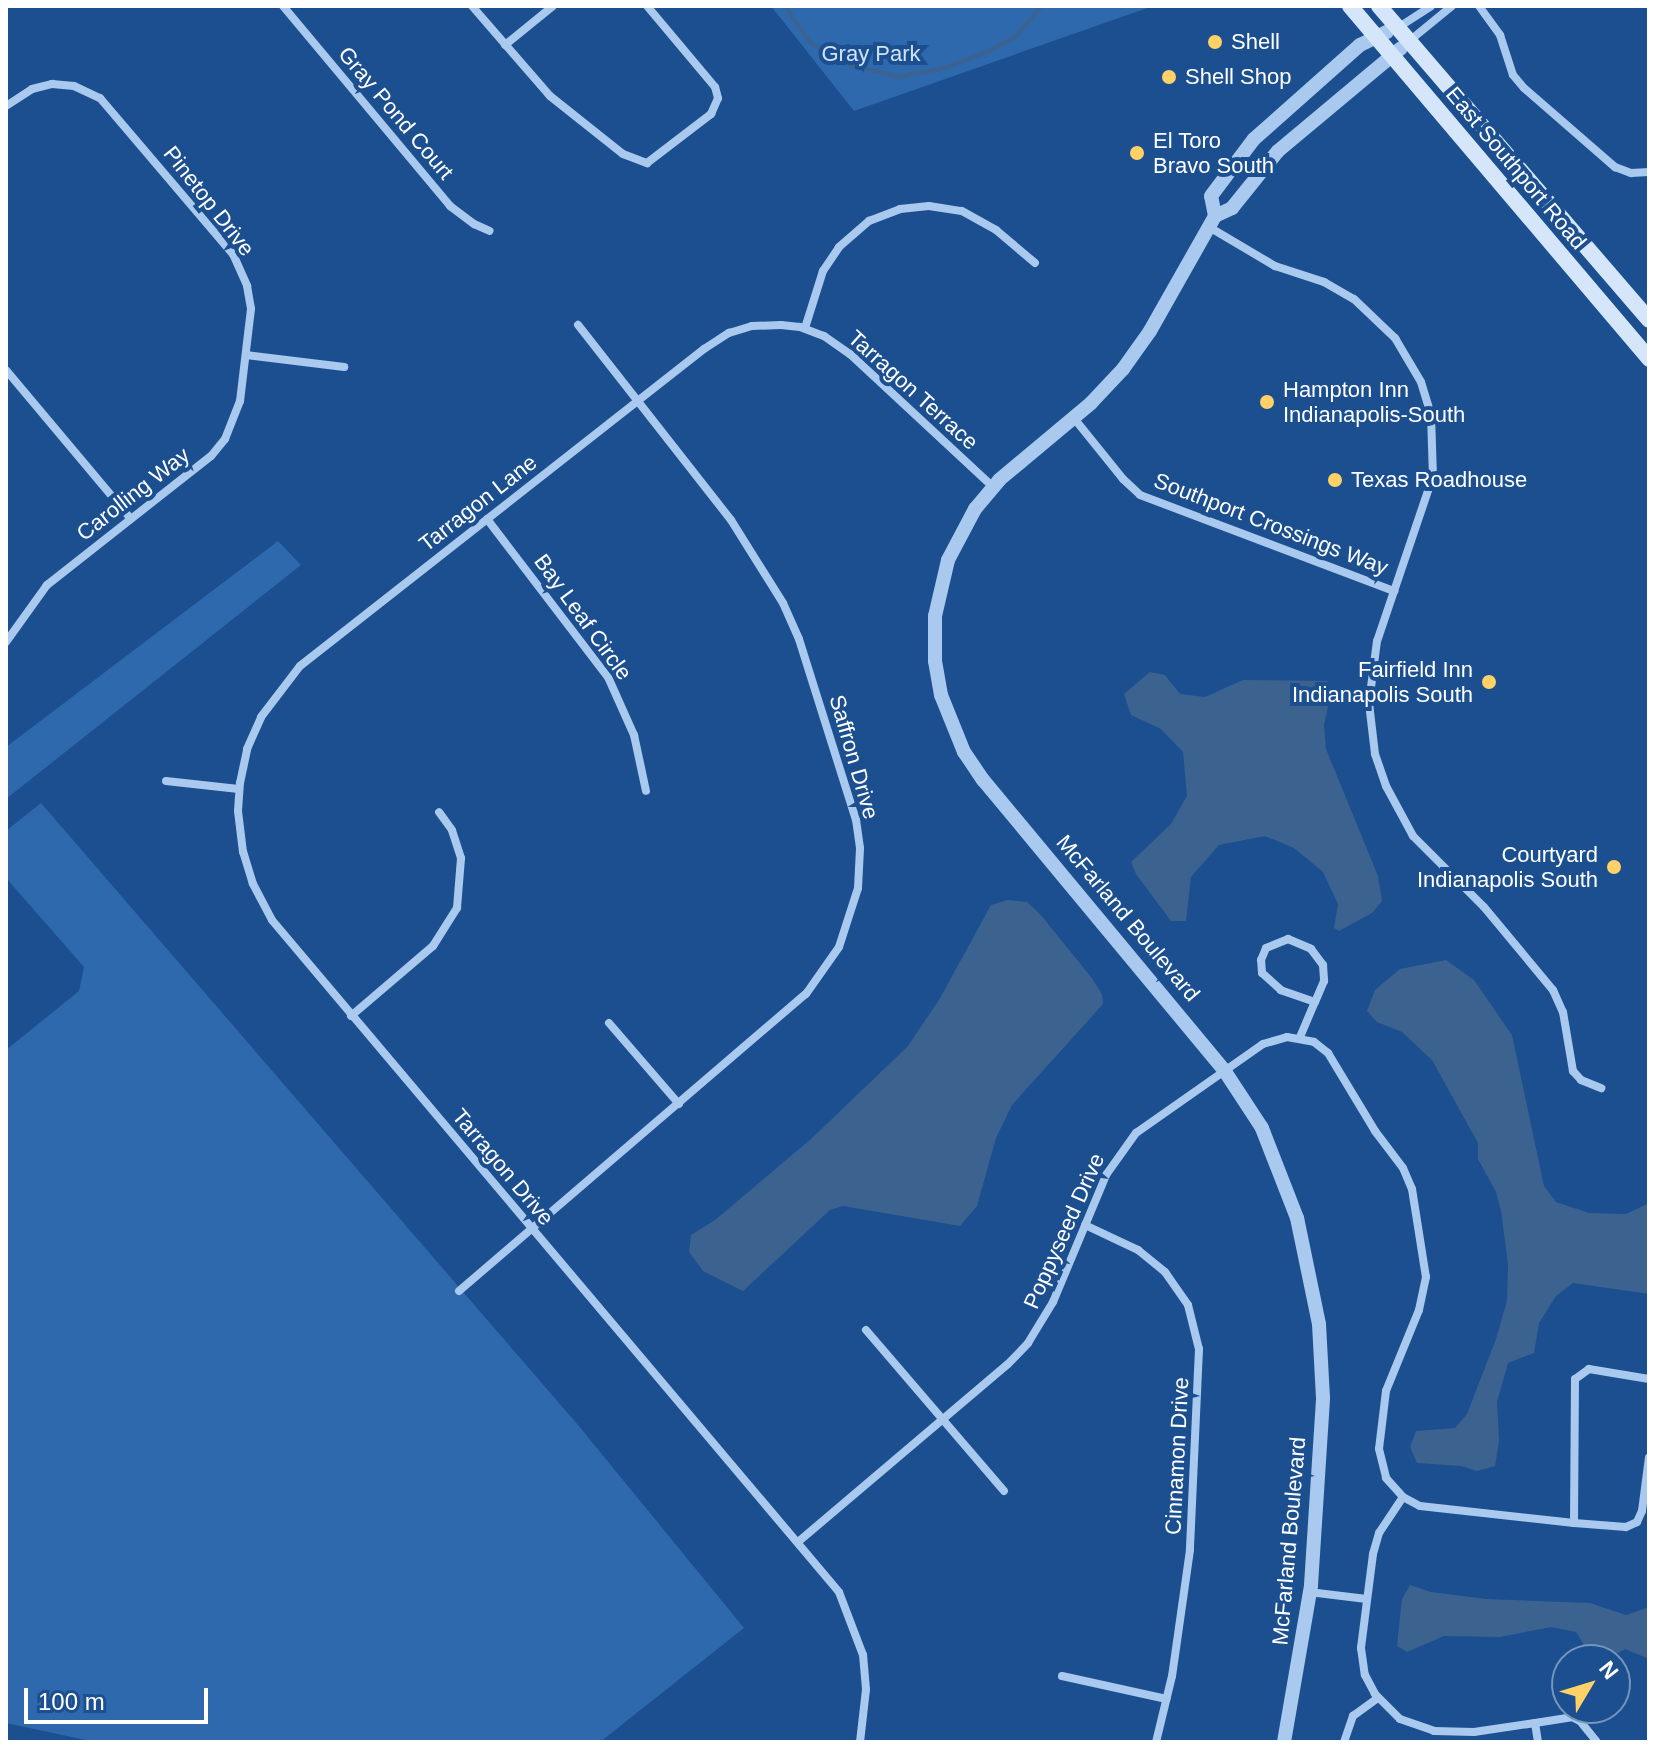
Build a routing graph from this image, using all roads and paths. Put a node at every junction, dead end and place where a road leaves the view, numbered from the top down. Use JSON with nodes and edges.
{"nodes":[{"id":1,"x":283,"y":6,"type":"edge"},
{"id":2,"x":472,"y":6,"type":"edge"},
{"id":3,"x":553,"y":6,"type":"edge"},
{"id":4,"x":647,"y":6,"type":"edge"},
{"id":5,"x":1350,"y":6,"type":"edge"},
{"id":6,"x":1379,"y":6,"type":"edge"},
{"id":7,"x":1431,"y":6,"type":"edge"},
{"id":8,"x":1452,"y":6,"type":"edge"},
{"id":9,"x":1479,"y":6,"type":"edge"},
{"id":10,"x":1387,"y":32,"type":"junction"},
{"id":11,"x":505,"y":45,"type":"junction"},
{"id":12,"x":1401,"y":48,"type":"junction"},
{"id":13,"x":6,"y":106,"type":"edge"},
{"id":14,"x":1649,"y":172,"type":"edge"},
{"id":15,"x":1212,"y":221,"type":"junction"},
{"id":16,"x":490,"y":231,"type":"dead end"},
{"id":17,"x":1035,"y":263,"type":"dead end"},
{"id":18,"x":1649,"y":320,"type":"edge"},
{"id":19,"x":578,"y":325,"type":"dead end"},
{"id":20,"x":805,"y":328,"type":"junction"},
{"id":21,"x":246,"y":355,"type":"junction"},
{"id":22,"x":1649,"y":359,"type":"edge"},
{"id":23,"x":344,"y":367,"type":"dead end"},
{"id":24,"x":6,"y":370,"type":"edge"},
{"id":25,"x":637,"y":400,"type":"junction"},
{"id":26,"x":1073,"y":417,"type":"junction"},
{"id":27,"x":993,"y":487,"type":"junction"},
{"id":28,"x":131,"y":519,"type":"junction"},
{"id":29,"x":487,"y":519,"type":"junction"},
{"id":30,"x":1394,"y":591,"type":"junction"},
{"id":31,"x":6,"y":642,"type":"edge"},
{"id":32,"x":166,"y":781,"type":"dead end"},
{"id":33,"x":239,"y":789,"type":"junction"},
{"id":34,"x":646,"y":791,"type":"dead end"},
{"id":35,"x":439,"y":812,"type":"dead end"},
{"id":36,"x":1315,"y":1002,"type":"junction"},
{"id":37,"x":351,"y":1016,"type":"junction"},
{"id":38,"x":609,"y":1023,"type":"dead end"},
{"id":39,"x":1300,"y":1037,"type":"junction"},
{"id":40,"x":1224,"y":1070,"type":"junction"},
{"id":41,"x":1601,"y":1088,"type":"dead end"},
{"id":42,"x":679,"y":1104,"type":"junction"},
{"id":43,"x":1085,"y":1225,"type":"junction"},
{"id":44,"x":532,"y":1229,"type":"junction"},
{"id":45,"x":459,"y":1291,"type":"dead end"},
{"id":46,"x":866,"y":1330,"type":"dead end"},
{"id":47,"x":1649,"y":1379,"type":"edge"},
{"id":48,"x":943,"y":1419,"type":"junction"},
{"id":49,"x":1649,"y":1457,"type":"edge"},
{"id":50,"x":1004,"y":1491,"type":"dead end"},
{"id":51,"x":1403,"y":1497,"type":"junction"},
{"id":52,"x":1574,"y":1523,"type":"junction"},
{"id":53,"x":798,"y":1542,"type":"junction"},
{"id":54,"x":1309,"y":1592,"type":"junction"},
{"id":55,"x":1367,"y":1599,"type":"junction"},
{"id":56,"x":1062,"y":1676,"type":"dead end"},
{"id":57,"x":1378,"y":1698,"type":"junction"},
{"id":58,"x":1167,"y":1699,"type":"junction"},
{"id":59,"x":1535,"y":1723,"type":"junction"},
{"id":60,"x":860,"y":1742,"type":"edge"},
{"id":61,"x":1156,"y":1742,"type":"edge"},
{"id":62,"x":1284,"y":1742,"type":"edge"},
{"id":63,"x":1344,"y":1742,"type":"edge"},
{"id":64,"x":1538,"y":1742,"type":"edge"},
{"id":65,"x":1597,"y":1742,"type":"edge"}],
"edges":[{"from":1,"to":16,"type":"street","name":"Gray Pond Court"},
{"from":2,"to":11,"type":"street"},
{"from":3,"to":11,"type":"street"},
{"from":4,"to":11,"type":"street"},
{"from":5,"to":10,"type":"main road","name":"East Southport Road"},
{"from":6,"to":10,"type":"main road","name":"East Southport Road"},
{"from":7,"to":10,"type":"street"},
{"from":8,"to":12,"type":"street"},
{"from":9,"to":14,"type":"street"},
{"from":10,"to":12,"type":"main road","name":"East Southport Road"},
{"from":10,"to":12,"type":"main road","name":"East Southport Road"},
{"from":10,"to":15,"type":"street","name":"McFarland Boulevard"},
{"from":12,"to":15,"type":"street","name":"McFarland Boulevard"},
{"from":12,"to":18,"type":"main road","name":"East Southport Road"},
{"from":12,"to":22,"type":"main road","name":"East Southport Road"},
{"from":13,"to":21,"type":"street","name":"Pinetop Drive"},
{"from":15,"to":26,"type":"street","name":"McFarland Boulevard"},
{"from":15,"to":30,"type":"street"},
{"from":17,"to":20,"type":"street"},
{"from":19,"to":25,"type":"street","name":"Saffron Drive"},
{"from":20,"to":25,"type":"street","name":"Tarragon Lane"},
{"from":20,"to":27,"type":"street","name":"Tarragon Terrace"},
{"from":21,"to":23,"type":"street"},
{"from":21,"to":28,"type":"street","name":"Carolling Way"},
{"from":24,"to":28,"type":"street"},
{"from":25,"to":29,"type":"street","name":"Tarragon Lane"},
{"from":25,"to":42,"type":"street","name":"Saffron Drive"},
{"from":26,"to":27,"type":"street","name":"McFarland Boulevard"},
{"from":26,"to":30,"type":"street","name":"Southport Crossings Way"},
{"from":27,"to":40,"type":"street","name":"McFarland Boulevard"},
{"from":28,"to":31,"type":"street","name":"Carolling Way"},
{"from":29,"to":33,"type":"street","name":"Tarragon Lane"},
{"from":29,"to":34,"type":"street","name":"Bay Leaf Circle"},
{"from":30,"to":41,"type":"street"},
{"from":32,"to":33,"type":"street"},
{"from":33,"to":37,"type":"street","name":"Tarragon Drive"},
{"from":35,"to":37,"type":"street"},
{"from":36,"to":36,"type":"street"},
{"from":36,"to":39,"type":"street"},
{"from":37,"to":44,"type":"street","name":"Tarragon Drive"},
{"from":38,"to":42,"type":"street"},
{"from":39,"to":40,"type":"street","name":"Poppyseed Drive"},
{"from":39,"to":51,"type":"street"},
{"from":40,"to":43,"type":"street","name":"Poppyseed Drive"},
{"from":40,"to":54,"type":"street","name":"McFarland Boulevard"},
{"from":42,"to":44,"type":"street","name":"Saffron Drive"},
{"from":43,"to":48,"type":"street","name":"Poppyseed Drive"},
{"from":43,"to":58,"type":"street","name":"Cinnamon Drive"},
{"from":44,"to":45,"type":"street","name":"Saffron Drive"},
{"from":44,"to":53,"type":"street","name":"Tarragon Drive"},
{"from":46,"to":48,"type":"street"},
{"from":47,"to":52,"type":"street"},
{"from":48,"to":50,"type":"street"},
{"from":48,"to":53,"type":"street","name":"Poppyseed Drive"},
{"from":49,"to":52,"type":"street"},
{"from":51,"to":52,"type":"street"},
{"from":51,"to":55,"type":"street"},
{"from":53,"to":60,"type":"street","name":"Tarragon Drive"},
{"from":54,"to":55,"type":"street"},
{"from":54,"to":62,"type":"street","name":"McFarland Boulevard"},
{"from":55,"to":57,"type":"street"},
{"from":56,"to":58,"type":"street"},
{"from":57,"to":59,"type":"street"},
{"from":57,"to":63,"type":"street"},
{"from":58,"to":61,"type":"street","name":"Cinnamon Drive"},
{"from":59,"to":64,"type":"street"},
{"from":59,"to":65,"type":"street"}]}
